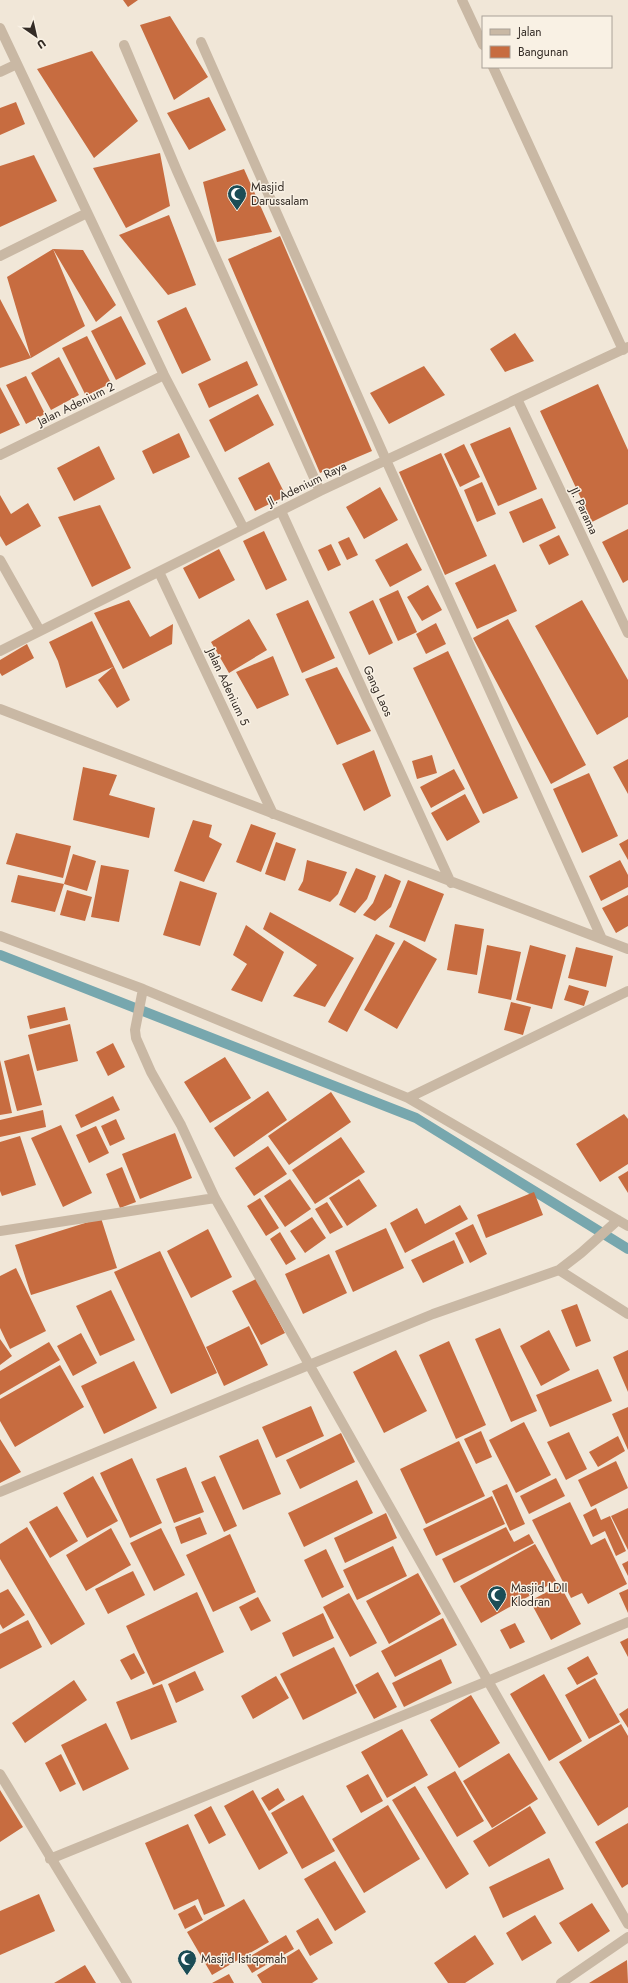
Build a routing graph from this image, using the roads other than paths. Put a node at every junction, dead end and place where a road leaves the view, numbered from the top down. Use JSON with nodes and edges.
{"nodes":[{"id":1,"x":462,"y":0,"type":"edge"},
{"id":2,"x":0,"y":28,"type":"edge"},
{"id":3,"x":201,"y":42,"type":"dead end"},
{"id":4,"x":482,"y":43,"type":"edge"},
{"id":5,"x":124,"y":45,"type":"dead end"},
{"id":6,"x":17,"y":64,"type":"junction"},
{"id":7,"x":493,"y":68,"type":"edge"},
{"id":8,"x":0,"y":72,"type":"edge"},
{"id":9,"x":87,"y":213,"type":"junction"},
{"id":10,"x":0,"y":256,"type":"edge"},
{"id":11,"x":625,"y":349,"type":"edge"},
{"id":12,"x":164,"y":375,"type":"junction"},
{"id":13,"x":517,"y":399,"type":"junction"},
{"id":14,"x":0,"y":455,"type":"edge"},
{"id":15,"x":386,"y":460,"type":"junction"},
{"id":16,"x":320,"y":491,"type":"junction"},
{"id":17,"x":281,"y":510,"type":"junction"},
{"id":18,"x":244,"y":529,"type":"junction"},
{"id":19,"x":0,"y":560,"type":"edge"},
{"id":20,"x":159,"y":572,"type":"junction"},
{"id":21,"x":40,"y":631,"type":"junction"},
{"id":22,"x":628,"y":633,"type":"edge"},
{"id":23,"x":0,"y":651,"type":"edge"},
{"id":24,"x":0,"y":709,"type":"edge"},
{"id":25,"x":274,"y":814,"type":"junction"},
{"id":26,"x":451,"y":883,"type":"junction"},
{"id":27,"x":0,"y":936,"type":"edge"},
{"id":28,"x":602,"y":939,"type":"junction"},
{"id":29,"x":628,"y":949,"type":"edge"},
{"id":30,"x":143,"y":989,"type":"junction"},
{"id":31,"x":628,"y":991,"type":"edge"},
{"id":32,"x":408,"y":1098,"type":"junction"},
{"id":33,"x":215,"y":1198,"type":"junction"},
{"id":34,"x":618,"y":1220,"type":"junction"},
{"id":35,"x":628,"y":1226,"type":"edge"},
{"id":36,"x":0,"y":1231,"type":"edge"},
{"id":37,"x":559,"y":1270,"type":"junction"},
{"id":38,"x":628,"y":1314,"type":"edge"},
{"id":39,"x":310,"y":1364,"type":"junction"},
{"id":40,"x":0,"y":1492,"type":"edge"},
{"id":41,"x":628,"y":1622,"type":"edge"},
{"id":42,"x":488,"y":1681,"type":"junction"},
{"id":43,"x":0,"y":1774,"type":"edge"},
{"id":44,"x":50,"y":1859,"type":"junction"},
{"id":45,"x":628,"y":1924,"type":"edge"},
{"id":46,"x":628,"y":1937,"type":"edge"},
{"id":47,"x":127,"y":1983,"type":"edge"},
{"id":48,"x":561,"y":1983,"type":"edge"}],
"edges":[{"from":1,"to":4,"type":"street"},
{"from":2,"to":6,"type":"street"},
{"from":3,"to":15,"type":"street"},
{"from":5,"to":16,"type":"street"},
{"from":6,"to":8,"type":"street"},
{"from":6,"to":9,"type":"street"},
{"from":7,"to":11,"type":"street"},
{"from":9,"to":10,"type":"street"},
{"from":9,"to":12,"type":"street"},
{"from":11,"to":13,"type":"street","name":"Jl. Adenium Raya"},
{"from":12,"to":14,"type":"street","name":"Jalan Adenium 2"},
{"from":12,"to":18,"type":"street"},
{"from":13,"to":15,"type":"street","name":"Jl. Adenium Raya"},
{"from":13,"to":22,"type":"street","name":"Jl. Parama"},
{"from":15,"to":16,"type":"street","name":"Jl. Adenium Raya"},
{"from":15,"to":28,"type":"street"},
{"from":16,"to":17,"type":"street","name":"Jl. Adenium Raya"},
{"from":17,"to":18,"type":"street","name":"Jl. Adenium Raya"},
{"from":17,"to":26,"type":"street","name":"Gang Laos"},
{"from":18,"to":20,"type":"street","name":"Jl. Adenium Raya"},
{"from":19,"to":21,"type":"street"},
{"from":20,"to":21,"type":"street","name":"Jl. Adenium Raya"},
{"from":20,"to":25,"type":"street","name":"Jalan Adenium 5"},
{"from":21,"to":23,"type":"street","name":"Jl. Adenium Raya"},
{"from":24,"to":25,"type":"street"},
{"from":25,"to":26,"type":"street"},
{"from":26,"to":28,"type":"street"},
{"from":27,"to":30,"type":"street"},
{"from":28,"to":29,"type":"street"},
{"from":30,"to":32,"type":"street"},
{"from":30,"to":33,"type":"street"},
{"from":31,"to":32,"type":"street"},
{"from":32,"to":34,"type":"street"},
{"from":33,"to":36,"type":"street"},
{"from":33,"to":39,"type":"street"},
{"from":34,"to":35,"type":"street"},
{"from":34,"to":37,"type":"street"},
{"from":37,"to":38,"type":"street"},
{"from":37,"to":39,"type":"street"},
{"from":39,"to":40,"type":"street"},
{"from":39,"to":42,"type":"street"},
{"from":41,"to":42,"type":"street"},
{"from":42,"to":44,"type":"street"},
{"from":42,"to":45,"type":"street"},
{"from":43,"to":44,"type":"street"},
{"from":44,"to":47,"type":"street"},
{"from":46,"to":48,"type":"street"}]}
